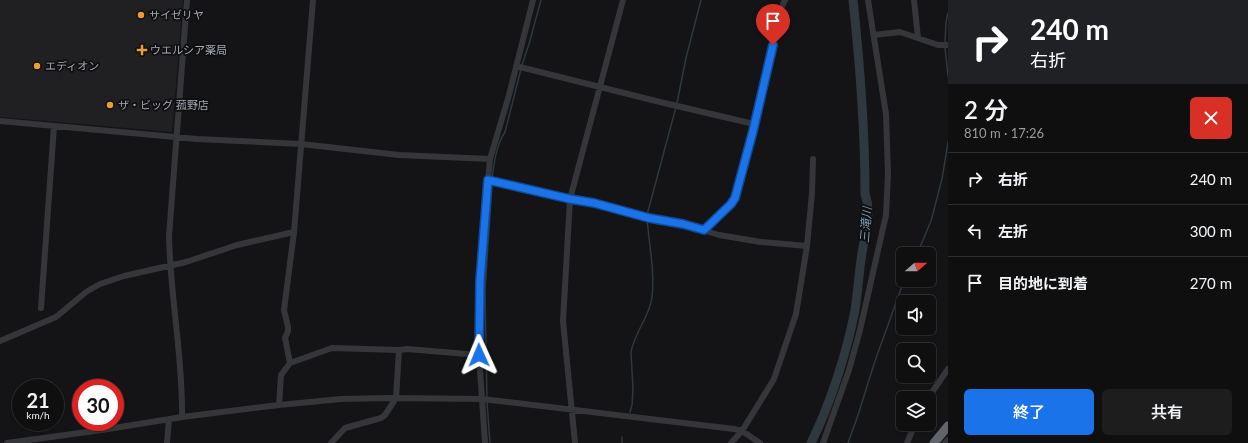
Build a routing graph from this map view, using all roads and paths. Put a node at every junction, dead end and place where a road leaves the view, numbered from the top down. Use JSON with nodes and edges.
{"nodes":[{"id":1,"x":187,"y":0,"type":"edge"},
{"id":2,"x":313,"y":0,"type":"edge"},
{"id":3,"x":533,"y":0,"type":"edge"},
{"id":4,"x":623,"y":0,"type":"edge"},
{"id":5,"x":785,"y":0,"type":"edge"},
{"id":6,"x":868,"y":0,"type":"edge"},
{"id":7,"x":914,"y":0,"type":"edge"},
{"id":8,"x":874,"y":35,"type":"junction"},
{"id":9,"x":918,"y":38,"type":"junction"},
{"id":10,"x":945,"y":46,"type":"edge"},
{"id":11,"x":520,"y":67,"type":"junction"},
{"id":12,"x":600,"y":87,"type":"junction"},
{"id":13,"x":0,"y":121,"type":"edge"},
{"id":14,"x":754,"y":124,"type":"junction"},
{"id":15,"x":54,"y":126,"type":"junction"},
{"id":16,"x":176,"y":136,"type":"junction"},
{"id":17,"x":301,"y":144,"type":"junction"},
{"id":18,"x":813,"y":159,"type":"dead end"},
{"id":19,"x":490,"y":160,"type":"junction"},
{"id":20,"x":491,"y":180,"type":"junction"},
{"id":21,"x":570,"y":199,"type":"junction"},
{"id":22,"x":704,"y":230,"type":"junction"},
{"id":23,"x":294,"y":232,"type":"junction"},
{"id":24,"x":807,"y":246,"type":"junction"},
{"id":25,"x":169,"y":266,"type":"junction"},
{"id":26,"x":41,"y":308,"type":"dead end"},
{"id":27,"x":0,"y":341,"type":"edge"},
{"id":28,"x":399,"y":350,"type":"junction"},
{"id":29,"x":479,"y":355,"type":"junction"},
{"id":30,"x":290,"y":362,"type":"junction"},
{"id":31,"x":948,"y":369,"type":"edge"},
{"id":32,"x":933,"y":391,"type":"edge"},
{"id":33,"x":396,"y":398,"type":"junction"},
{"id":34,"x":486,"y":399,"type":"junction"},
{"id":35,"x":279,"y":405,"type":"junction"},
{"id":36,"x":573,"y":410,"type":"junction"},
{"id":37,"x":182,"y":417,"type":"junction"},
{"id":38,"x":169,"y":419,"type":"junction"},
{"id":39,"x":948,"y":426,"type":"edge"},
{"id":40,"x":742,"y":431,"type":"junction"},
{"id":41,"x":912,"y":431,"type":"edge"},
{"id":42,"x":53,"y":440,"type":"edge"},
{"id":43,"x":948,"y":440,"type":"edge"},
{"id":44,"x":7,"y":443,"type":"edge"},
{"id":45,"x":167,"y":443,"type":"edge"},
{"id":46,"x":331,"y":443,"type":"edge"},
{"id":47,"x":485,"y":443,"type":"edge"},
{"id":48,"x":575,"y":443,"type":"edge"},
{"id":49,"x":731,"y":443,"type":"edge"},
{"id":50,"x":760,"y":443,"type":"edge"},
{"id":51,"x":823,"y":443,"type":"edge"},
{"id":52,"x":907,"y":443,"type":"edge"},
{"id":53,"x":934,"y":443,"type":"edge"},
{"id":54,"x":945,"y":443,"type":"edge"}],
"edges":[{"from":1,"to":16,"type":"street"},
{"from":2,"to":17,"type":"street"},
{"from":3,"to":11,"type":"street"},
{"from":4,"to":12,"type":"street"},
{"from":5,"to":14,"type":"street"},
{"from":6,"to":8,"type":"street"},
{"from":7,"to":9,"type":"street"},
{"from":8,"to":9,"type":"street"},
{"from":8,"to":51,"type":"street"},
{"from":9,"to":10,"type":"street"},
{"from":11,"to":12,"type":"street"},
{"from":11,"to":19,"type":"street"},
{"from":12,"to":14,"type":"street"},
{"from":12,"to":21,"type":"street"},
{"from":13,"to":15,"type":"street"},
{"from":14,"to":22,"type":"street"},
{"from":15,"to":16,"type":"street"},
{"from":15,"to":26,"type":"street"},
{"from":16,"to":17,"type":"street"},
{"from":16,"to":25,"type":"street"},
{"from":17,"to":19,"type":"street"},
{"from":17,"to":23,"type":"street"},
{"from":18,"to":24,"type":"street"},
{"from":19,"to":20,"type":"street"},
{"from":20,"to":21,"type":"street"},
{"from":20,"to":29,"type":"street"},
{"from":21,"to":22,"type":"street"},
{"from":21,"to":36,"type":"street"},
{"from":22,"to":24,"type":"street"},
{"from":23,"to":25,"type":"street"},
{"from":23,"to":30,"type":"street"},
{"from":24,"to":40,"type":"street"},
{"from":25,"to":27,"type":"street"},
{"from":25,"to":37,"type":"street"},
{"from":28,"to":29,"type":"street"},
{"from":28,"to":30,"type":"street"},
{"from":28,"to":33,"type":"street"},
{"from":29,"to":34,"type":"street"},
{"from":30,"to":35,"type":"street"},
{"from":31,"to":32,"type":"street"},
{"from":33,"to":34,"type":"street"},
{"from":33,"to":35,"type":"street"},
{"from":33,"to":46,"type":"street"},
{"from":34,"to":36,"type":"street"},
{"from":34,"to":47,"type":"street"},
{"from":35,"to":37,"type":"street"},
{"from":36,"to":40,"type":"street"},
{"from":36,"to":48,"type":"street"},
{"from":37,"to":38,"type":"street"},
{"from":38,"to":42,"type":"street"},
{"from":38,"to":45,"type":"street"},
{"from":39,"to":53,"type":"highway"},
{"from":40,"to":49,"type":"street"},
{"from":40,"to":50,"type":"street"},
{"from":41,"to":52,"type":"street"},
{"from":42,"to":44,"type":"street"},
{"from":43,"to":54,"type":"street"}]}
